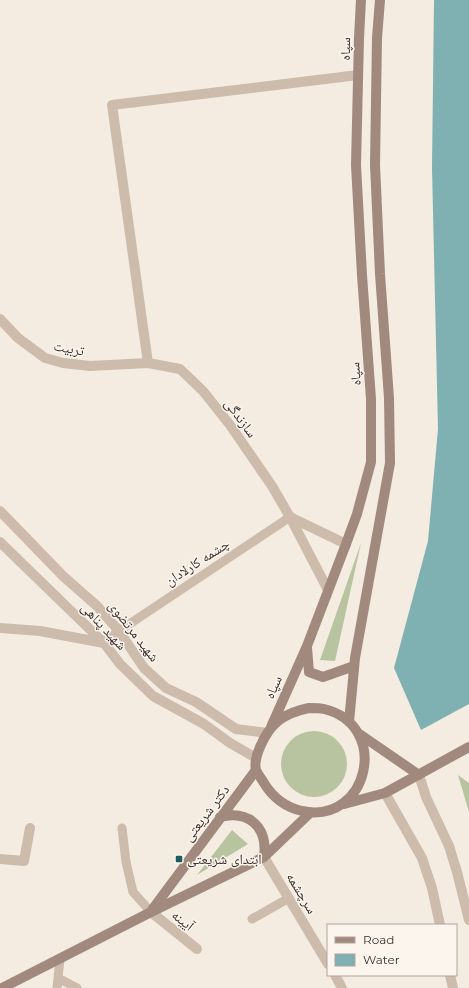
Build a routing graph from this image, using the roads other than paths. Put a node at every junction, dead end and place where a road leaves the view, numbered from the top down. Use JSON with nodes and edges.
{"nodes":[{"id":1,"x":361,"y":0,"type":"edge"},
{"id":2,"x":380,"y":0,"type":"edge"},
{"id":3,"x":358,"y":74,"type":"junction"},
{"id":4,"x":0,"y":319,"type":"edge"},
{"id":5,"x":148,"y":363,"type":"junction"},
{"id":6,"x":0,"y":511,"type":"edge"},
{"id":7,"x":290,"y":517,"type":"junction"},
{"id":8,"x":0,"y":542,"type":"edge"},
{"id":9,"x":346,"y":544,"type":"junction"},
{"id":10,"x":328,"y":590,"type":"junction"},
{"id":11,"x":0,"y":628,"type":"edge"},
{"id":12,"x":119,"y":630,"type":"junction"},
{"id":13,"x":104,"y":643,"type":"junction"},
{"id":14,"x":307,"y":646,"type":"junction"},
{"id":15,"x":354,"y":666,"type":"junction"},
{"id":16,"x":349,"y":722,"type":"junction"},
{"id":17,"x":240,"y":730,"type":"junction"},
{"id":18,"x":269,"y":730,"type":"junction"},
{"id":19,"x":357,"y":732,"type":"junction"},
{"id":20,"x":230,"y":744,"type":"junction"},
{"id":21,"x":469,"y":747,"type":"edge"},
{"id":22,"x":256,"y":758,"type":"junction"},
{"id":23,"x":256,"y":770,"type":"junction"},
{"id":24,"x":419,"y":775,"type":"junction"},
{"id":25,"x":385,"y":793,"type":"junction"},
{"id":26,"x":342,"y":804,"type":"junction"},
{"id":27,"x":310,"y":813,"type":"junction"},
{"id":28,"x":220,"y":817,"type":"junction"},
{"id":29,"x":30,"y":828,"type":"dead end"},
{"id":30,"x":122,"y":828,"type":"dead end"},
{"id":31,"x":264,"y":857,"type":"junction"},
{"id":32,"x":0,"y":859,"type":"edge"},
{"id":33,"x":289,"y":898,"type":"junction"},
{"id":34,"x":151,"y":912,"type":"junction"},
{"id":35,"x":252,"y":919,"type":"dead end"},
{"id":36,"x":469,"y":920,"type":"edge"},
{"id":37,"x":440,"y":924,"type":"edge"},
{"id":38,"x":196,"y":949,"type":"dead end"},
{"id":39,"x":60,"y":959,"type":"junction"},
{"id":40,"x":327,"y":962,"type":"edge"},
{"id":41,"x":336,"y":976,"type":"edge"},
{"id":42,"x":450,"y":976,"type":"edge"},
{"id":43,"x":58,"y":978,"type":"junction"},
{"id":44,"x":2,"y":988,"type":"edge"},
{"id":45,"x":57,"y":988,"type":"edge"},
{"id":46,"x":77,"y":988,"type":"edge"},
{"id":47,"x":342,"y":988,"type":"edge"},
{"id":48,"x":453,"y":988,"type":"edge"}],
"edges":[{"from":1,"to":3,"type":"main road","name":"سپاه"},
{"from":2,"to":15,"type":"main road"},
{"from":3,"to":5,"type":"street"},
{"from":3,"to":9,"type":"main road","name":"سپاه"},
{"from":4,"to":5,"type":"street","name":"تربیت"},
{"from":5,"to":7,"type":"street","name":"سازندگی"},
{"from":6,"to":12,"type":"street","name":"شهيد مرتضوی"},
{"from":7,"to":9,"type":"street"},
{"from":7,"to":10,"type":"street","name":"سازندگی"},
{"from":7,"to":12,"type":"lane","name":"چشمه کارلادان"},
{"from":8,"to":13,"type":"street","name":"شهید پناهی"},
{"from":9,"to":10,"type":"main road","name":"سپاه"},
{"from":10,"to":14,"type":"main road","name":"سپاه"},
{"from":11,"to":13,"type":"street"},
{"from":12,"to":13,"type":"street"},
{"from":12,"to":17,"type":"street","name":"شهيد مرتضوی"},
{"from":13,"to":20,"type":"street","name":"شهید پناهی"},
{"from":14,"to":15,"type":"main road"},
{"from":14,"to":18,"type":"main road","name":"سپاه"},
{"from":15,"to":16,"type":"main road"},
{"from":16,"to":18,"type":"main road"},
{"from":16,"to":19,"type":"main road"},
{"from":17,"to":18,"type":"street","name":"شهيد مرتضوی"},
{"from":17,"to":20,"type":"street"},
{"from":18,"to":22,"type":"main road"},
{"from":19,"to":24,"type":"main road"},
{"from":19,"to":26,"type":"main road"},
{"from":20,"to":22,"type":"street","name":"شهید پناهی"},
{"from":21,"to":24,"type":"main road"},
{"from":22,"to":23,"type":"main road"},
{"from":23,"to":27,"type":"main road"},
{"from":23,"to":28,"type":"main road","name":"دکتر شریعتی"},
{"from":24,"to":25,"type":"main road"},
{"from":24,"to":36,"type":"street"},
{"from":25,"to":26,"type":"main road"},
{"from":25,"to":37,"type":"street"},
{"from":26,"to":27,"type":"main road"},
{"from":27,"to":31,"type":"main road","name":"دکتر شریعتی"},
{"from":28,"to":31,"type":"main road"},
{"from":28,"to":34,"type":"main road","name":"دکتر شریعتی"},
{"from":29,"to":32,"type":"street"},
{"from":30,"to":34,"type":"lane"},
{"from":31,"to":33,"type":"street","name":"سرچشمه"},
{"from":31,"to":34,"type":"main road","name":"دکتر شریعتی"},
{"from":33,"to":35,"type":"lane"},
{"from":33,"to":40,"type":"street","name":"سرچشمه"},
{"from":34,"to":38,"type":"street","name":"آیینه"},
{"from":34,"to":39,"type":"main road","name":"دکتر شریعتی"},
{"from":39,"to":43,"type":"lane"},
{"from":39,"to":44,"type":"main road","name":"دکتر شریعتی"},
{"from":41,"to":47,"type":"street"},
{"from":42,"to":48,"type":"street"},
{"from":43,"to":45,"type":"lane"},
{"from":43,"to":46,"type":"lane"}]}
